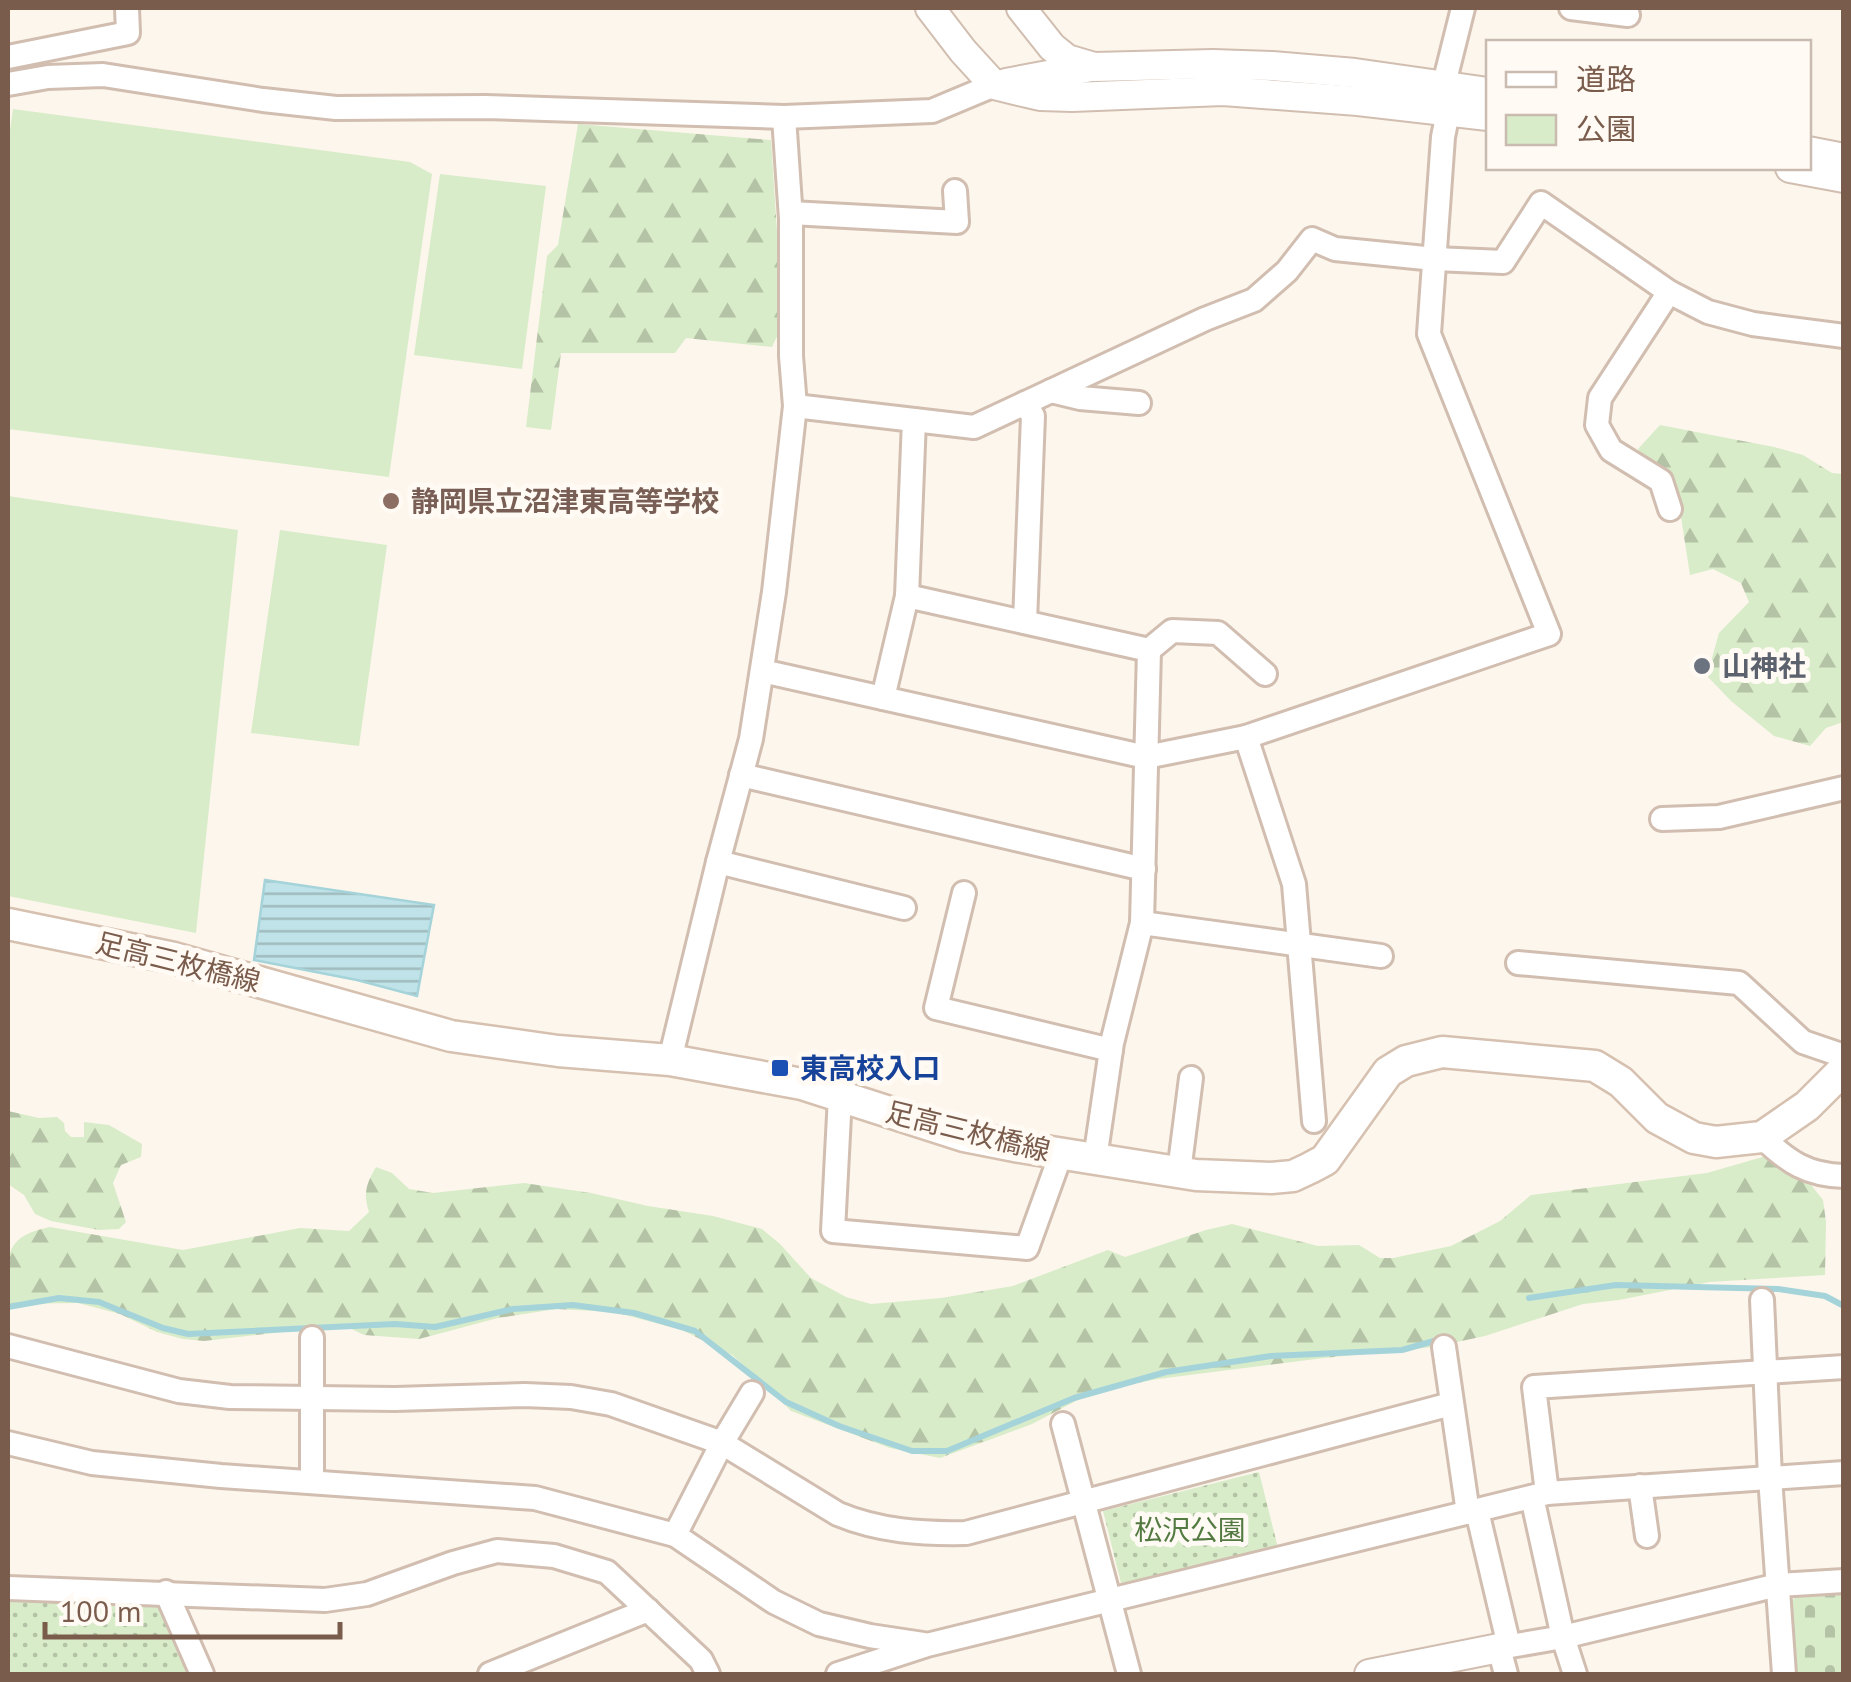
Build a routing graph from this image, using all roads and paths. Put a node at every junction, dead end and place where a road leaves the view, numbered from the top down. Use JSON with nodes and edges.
{"nodes":[{"id":1,"x":128,"y":8,"type":"edge"},
{"id":2,"x":930,"y":8,"type":"edge"},
{"id":3,"x":1022,"y":8,"type":"edge"},
{"id":4,"x":1463,"y":8,"type":"edge"},
{"id":5,"x":1571,"y":8,"type":"edge"},
{"id":6,"x":1628,"y":15,"type":"dead end"},
{"id":7,"x":8,"y":57,"type":"edge"},
{"id":8,"x":1094,"y":67,"type":"junction"},
{"id":9,"x":8,"y":84,"type":"edge"},
{"id":10,"x":994,"y":84,"type":"junction"},
{"id":11,"x":1486,"y":92,"type":"edge"},
{"id":12,"x":1446,"y":98,"type":"junction"},
{"id":13,"x":1486,"y":115,"type":"edge"},
{"id":14,"x":784,"y":117,"type":"junction"},
{"id":15,"x":1811,"y":152,"type":"edge"},
{"id":16,"x":1844,"y":158,"type":"edge"},
{"id":17,"x":1801,"y":170,"type":"edge"},
{"id":18,"x":1844,"y":178,"type":"edge"},
{"id":19,"x":955,"y":191,"type":"dead end"},
{"id":20,"x":791,"y":213,"type":"junction"},
{"id":21,"x":1435,"y":259,"type":"junction"},
{"id":22,"x":1669,"y":292,"type":"junction"},
{"id":23,"x":1844,"y":336,"type":"edge"},
{"id":24,"x":1052,"y":391,"type":"junction"},
{"id":25,"x":1025,"y":403,"type":"junction"},
{"id":26,"x":1139,"y":403,"type":"dead end"},
{"id":27,"x":795,"y":406,"type":"junction"},
{"id":28,"x":914,"y":420,"type":"junction"},
{"id":29,"x":1670,"y":510,"type":"dead end"},
{"id":30,"x":907,"y":596,"type":"junction"},
{"id":31,"x":1025,"y":622,"type":"junction"},
{"id":32,"x":1150,"y":650,"type":"junction"},
{"id":33,"x":762,"y":671,"type":"junction"},
{"id":34,"x":1265,"y":674,"type":"dead end"},
{"id":35,"x":882,"y":698,"type":"junction"},
{"id":36,"x":1246,"y":737,"type":"junction"},
{"id":37,"x":1146,"y":758,"type":"junction"},
{"id":38,"x":741,"y":775,"type":"junction"},
{"id":39,"x":1844,"y":788,"type":"edge"},
{"id":40,"x":1662,"y":819,"type":"dead end"},
{"id":41,"x":718,"y":862,"type":"junction"},
{"id":42,"x":1144,"y":869,"type":"junction"},
{"id":43,"x":964,"y":894,"type":"dead end"},
{"id":44,"x":904,"y":908,"type":"dead end"},
{"id":45,"x":1142,"y":923,"type":"junction"},
{"id":46,"x":8,"y":924,"type":"edge"},
{"id":47,"x":1298,"y":944,"type":"junction"},
{"id":48,"x":1381,"y":956,"type":"dead end"},
{"id":49,"x":1518,"y":962,"type":"dead end"},
{"id":50,"x":1111,"y":1050,"type":"junction"},
{"id":51,"x":1844,"y":1056,"type":"edge"},
{"id":52,"x":670,"y":1060,"type":"junction"},
{"id":53,"x":1844,"y":1069,"type":"edge"},
{"id":54,"x":1191,"y":1078,"type":"dead end"},
{"id":55,"x":840,"y":1096,"type":"junction"},
{"id":56,"x":1314,"y":1120,"type":"dead end"},
{"id":57,"x":1762,"y":1137,"type":"junction"},
{"id":58,"x":1061,"y":1154,"type":"junction"},
{"id":59,"x":1096,"y":1159,"type":"junction"},
{"id":60,"x":1178,"y":1172,"type":"junction"},
{"id":61,"x":1844,"y":1176,"type":"edge"},
{"id":62,"x":1762,"y":1300,"type":"dead end"},
{"id":63,"x":312,"y":1338,"type":"dead end"},
{"id":64,"x":8,"y":1346,"type":"edge"},
{"id":65,"x":1444,"y":1347,"type":"dead end"},
{"id":66,"x":1844,"y":1368,"type":"edge"},
{"id":67,"x":1764,"y":1372,"type":"junction"},
{"id":68,"x":752,"y":1393,"type":"dead end"},
{"id":69,"x":312,"y":1398,"type":"junction"},
{"id":70,"x":1451,"y":1404,"type":"junction"},
{"id":71,"x":1063,"y":1424,"type":"dead end"},
{"id":72,"x":8,"y":1443,"type":"edge"},
{"id":73,"x":722,"y":1443,"type":"junction"},
{"id":74,"x":1844,"y":1473,"type":"edge"},
{"id":75,"x":1770,"y":1478,"type":"junction"},
{"id":76,"x":312,"y":1482,"type":"junction"},
{"id":77,"x":1640,"y":1486,"type":"junction"},
{"id":78,"x":1540,"y":1495,"type":"junction"},
{"id":79,"x":1083,"y":1502,"type":"junction"},
{"id":80,"x":1473,"y":1512,"type":"junction"},
{"id":81,"x":675,"y":1535,"type":"junction"},
{"id":82,"x":1646,"y":1536,"type":"dead end"},
{"id":83,"x":1844,"y":1581,"type":"edge"},
{"id":84,"x":1778,"y":1585,"type":"junction"},
{"id":85,"x":8,"y":1588,"type":"edge"},
{"id":86,"x":166,"y":1592,"type":"junction"},
{"id":87,"x":1110,"y":1600,"type":"junction"},
{"id":88,"x":648,"y":1610,"type":"junction"},
{"id":89,"x":1563,"y":1637,"type":"junction"},
{"id":90,"x":927,"y":1645,"type":"junction"},
{"id":91,"x":1504,"y":1656,"type":"edge"},
{"id":92,"x":202,"y":1674,"type":"edge"},
{"id":93,"x":490,"y":1674,"type":"edge"},
{"id":94,"x":708,"y":1674,"type":"edge"},
{"id":95,"x":838,"y":1674,"type":"edge"},
{"id":96,"x":1129,"y":1674,"type":"edge"},
{"id":97,"x":1368,"y":1674,"type":"edge"},
{"id":98,"x":1575,"y":1674,"type":"edge"},
{"id":99,"x":1784,"y":1674,"type":"edge"}],
"edges":[{"from":1,"to":7,"type":"street"},
{"from":2,"to":10,"type":"street"},
{"from":3,"to":8,"type":"street"},
{"from":4,"to":12,"type":"street"},
{"from":5,"to":6,"type":"street"},
{"from":8,"to":10,"type":"street"},
{"from":8,"to":12,"type":"street"},
{"from":9,"to":14,"type":"street"},
{"from":10,"to":12,"type":"street"},
{"from":10,"to":14,"type":"street"},
{"from":11,"to":12,"type":"street"},
{"from":12,"to":13,"type":"street"},
{"from":12,"to":21,"type":"street"},
{"from":14,"to":20,"type":"street"},
{"from":15,"to":16,"type":"street"},
{"from":17,"to":18,"type":"street"},
{"from":19,"to":20,"type":"street"},
{"from":20,"to":27,"type":"street"},
{"from":21,"to":22,"type":"street"},
{"from":21,"to":24,"type":"street"},
{"from":21,"to":36,"type":"street"},
{"from":22,"to":23,"type":"street"},
{"from":22,"to":29,"type":"street"},
{"from":24,"to":25,"type":"street"},
{"from":24,"to":26,"type":"street"},
{"from":25,"to":28,"type":"street"},
{"from":25,"to":31,"type":"street"},
{"from":27,"to":28,"type":"street"},
{"from":27,"to":33,"type":"street"},
{"from":28,"to":30,"type":"street"},
{"from":30,"to":31,"type":"street"},
{"from":30,"to":35,"type":"street"},
{"from":31,"to":32,"type":"street"},
{"from":32,"to":34,"type":"street"},
{"from":32,"to":37,"type":"street"},
{"from":33,"to":35,"type":"street"},
{"from":33,"to":38,"type":"street"},
{"from":35,"to":37,"type":"street"},
{"from":36,"to":37,"type":"street"},
{"from":36,"to":47,"type":"street"},
{"from":37,"to":42,"type":"street"},
{"from":38,"to":41,"type":"street"},
{"from":38,"to":42,"type":"street"},
{"from":39,"to":40,"type":"street"},
{"from":41,"to":44,"type":"street"},
{"from":41,"to":52,"type":"street"},
{"from":42,"to":45,"type":"street"},
{"from":43,"to":50,"type":"street"},
{"from":45,"to":47,"type":"street"},
{"from":45,"to":50,"type":"street"},
{"from":46,"to":52,"type":"main road","name":"足高三枚橋線"},
{"from":47,"to":48,"type":"street"},
{"from":47,"to":56,"type":"street"},
{"from":49,"to":51,"type":"street"},
{"from":50,"to":59,"type":"street"},
{"from":52,"to":55,"type":"main road","name":"足高三枚橋線"},
{"from":53,"to":57,"type":"main road"},
{"from":54,"to":60,"type":"street"},
{"from":55,"to":58,"type":"main road","name":"足高三枚橋線"},
{"from":55,"to":58,"type":"street"},
{"from":57,"to":60,"type":"main road","name":"足高三枚橋線"},
{"from":57,"to":61,"type":"street"},
{"from":58,"to":59,"type":"main road","name":"足高三枚橋線"},
{"from":59,"to":60,"type":"main road","name":"足高三枚橋線"},
{"from":62,"to":67,"type":"street"},
{"from":63,"to":69,"type":"street"},
{"from":64,"to":69,"type":"street"},
{"from":65,"to":70,"type":"street"},
{"from":66,"to":67,"type":"street"},
{"from":67,"to":75,"type":"street"},
{"from":67,"to":78,"type":"street"},
{"from":68,"to":73,"type":"street"},
{"from":69,"to":73,"type":"street"},
{"from":69,"to":76,"type":"street"},
{"from":70,"to":79,"type":"street"},
{"from":70,"to":80,"type":"street"},
{"from":71,"to":79,"type":"street"},
{"from":72,"to":76,"type":"street"},
{"from":73,"to":79,"type":"street"},
{"from":73,"to":81,"type":"street"},
{"from":74,"to":75,"type":"street"},
{"from":75,"to":77,"type":"street"},
{"from":75,"to":84,"type":"street"},
{"from":76,"to":81,"type":"street"},
{"from":77,"to":78,"type":"street"},
{"from":77,"to":82,"type":"street"},
{"from":78,"to":80,"type":"street"},
{"from":78,"to":89,"type":"street"},
{"from":79,"to":87,"type":"street"},
{"from":80,"to":87,"type":"street"},
{"from":80,"to":91,"type":"street"},
{"from":81,"to":90,"type":"street"},
{"from":83,"to":84,"type":"street"},
{"from":84,"to":89,"type":"street"},
{"from":84,"to":99,"type":"street"},
{"from":85,"to":86,"type":"street"},
{"from":86,"to":88,"type":"street"},
{"from":86,"to":92,"type":"street"},
{"from":87,"to":90,"type":"street"},
{"from":87,"to":96,"type":"street"},
{"from":88,"to":93,"type":"street"},
{"from":88,"to":94,"type":"street"},
{"from":89,"to":91,"type":"street"},
{"from":89,"to":98,"type":"street"},
{"from":90,"to":95,"type":"street"},
{"from":91,"to":97,"type":"street"}]}
